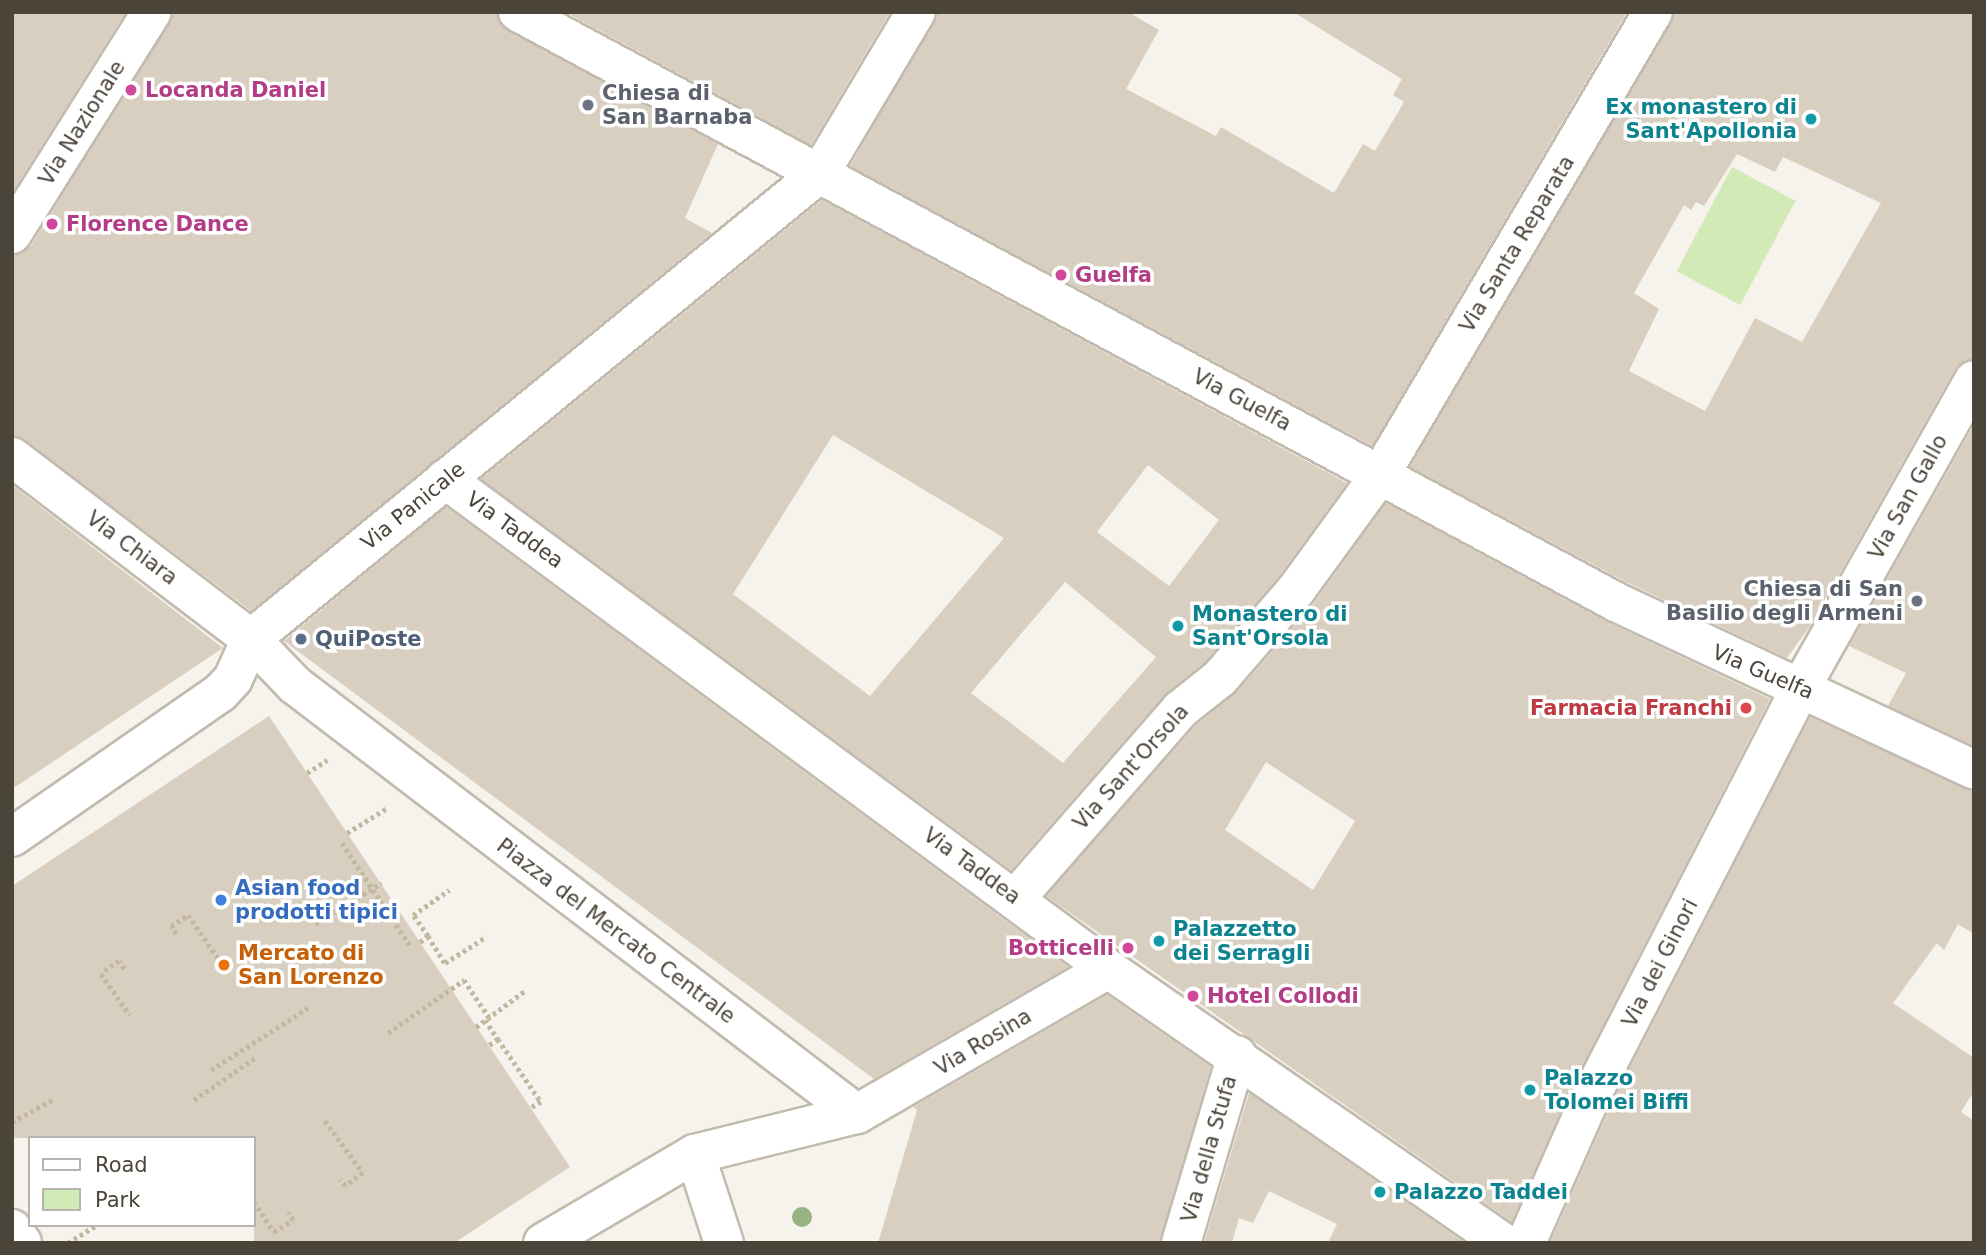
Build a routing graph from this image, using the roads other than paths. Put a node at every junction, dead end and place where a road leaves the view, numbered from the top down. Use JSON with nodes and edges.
{"nodes":[{"id":1,"x":152,"y":12,"type":"edge"},
{"id":2,"x":519,"y":12,"type":"edge"},
{"id":3,"x":916,"y":12,"type":"edge"},
{"id":4,"x":1653,"y":12,"type":"edge"},
{"id":5,"x":820,"y":173,"type":"junction"},
{"id":6,"x":12,"y":234,"type":"edge"},
{"id":7,"x":1974,"y":380,"type":"edge"},
{"id":8,"x":12,"y":457,"type":"edge"},
{"id":9,"x":1380,"y":475,"type":"junction"},
{"id":10,"x":446,"y":479,"type":"junction"},
{"id":11,"x":251,"y":639,"type":"junction"},
{"id":12,"x":1801,"y":687,"type":"junction"},
{"id":13,"x":1974,"y":770,"type":"edge"},
{"id":14,"x":12,"y":837,"type":"edge"},
{"id":15,"x":1016,"y":898,"type":"junction"},
{"id":16,"x":1108,"y":969,"type":"junction"},
{"id":17,"x":1237,"y":1055,"type":"junction"},
{"id":18,"x":857,"y":1114,"type":"junction"},
{"id":19,"x":695,"y":1154,"type":"junction"},
{"id":20,"x":12,"y":1229,"type":"edge"},
{"id":21,"x":22,"y":1243,"type":"edge"},
{"id":22,"x":543,"y":1243,"type":"edge"},
{"id":23,"x":724,"y":1243,"type":"edge"},
{"id":24,"x":1181,"y":1243,"type":"edge"},
{"id":25,"x":1504,"y":1243,"type":"edge"},
{"id":26,"x":1526,"y":1243,"type":"edge"}],
"edges":[{"from":1,"to":6,"type":"street","name":"Via Nazionale"},
{"from":2,"to":5,"type":"street","name":"Via Guelfa"},
{"from":3,"to":5,"type":"street","name":"Via Panicale"},
{"from":4,"to":9,"type":"street","name":"Via Santa Reparata"},
{"from":5,"to":9,"type":"street","name":"Via Guelfa"},
{"from":5,"to":10,"type":"street","name":"Via Panicale"},
{"from":7,"to":12,"type":"street","name":"Via San Gallo"},
{"from":8,"to":11,"type":"street","name":"Via Chiara"},
{"from":9,"to":12,"type":"street","name":"Via Guelfa"},
{"from":9,"to":15,"type":"street","name":"Via Sant'Orsola"},
{"from":10,"to":11,"type":"street","name":"Via Panicale"},
{"from":10,"to":15,"type":"street","name":"Via Taddea"},
{"from":11,"to":14,"type":"street","name":"Via Panicale"},
{"from":11,"to":18,"type":"street","name":"Piazza del Mercato Centrale"},
{"from":12,"to":13,"type":"street","name":"Via Guelfa"},
{"from":12,"to":26,"type":"street","name":"Via dei Ginori"},
{"from":15,"to":16,"type":"street","name":"Via Taddea"},
{"from":16,"to":17,"type":"street","name":"Via Taddea"},
{"from":16,"to":18,"type":"street","name":"Via Rosina"},
{"from":17,"to":24,"type":"street","name":"Via della Stufa"},
{"from":17,"to":25,"type":"street","name":"Via Taddea"},
{"from":18,"to":19,"type":"street"},
{"from":19,"to":22,"type":"street"},
{"from":19,"to":23,"type":"street"},
{"from":20,"to":21,"type":"street"}]}
